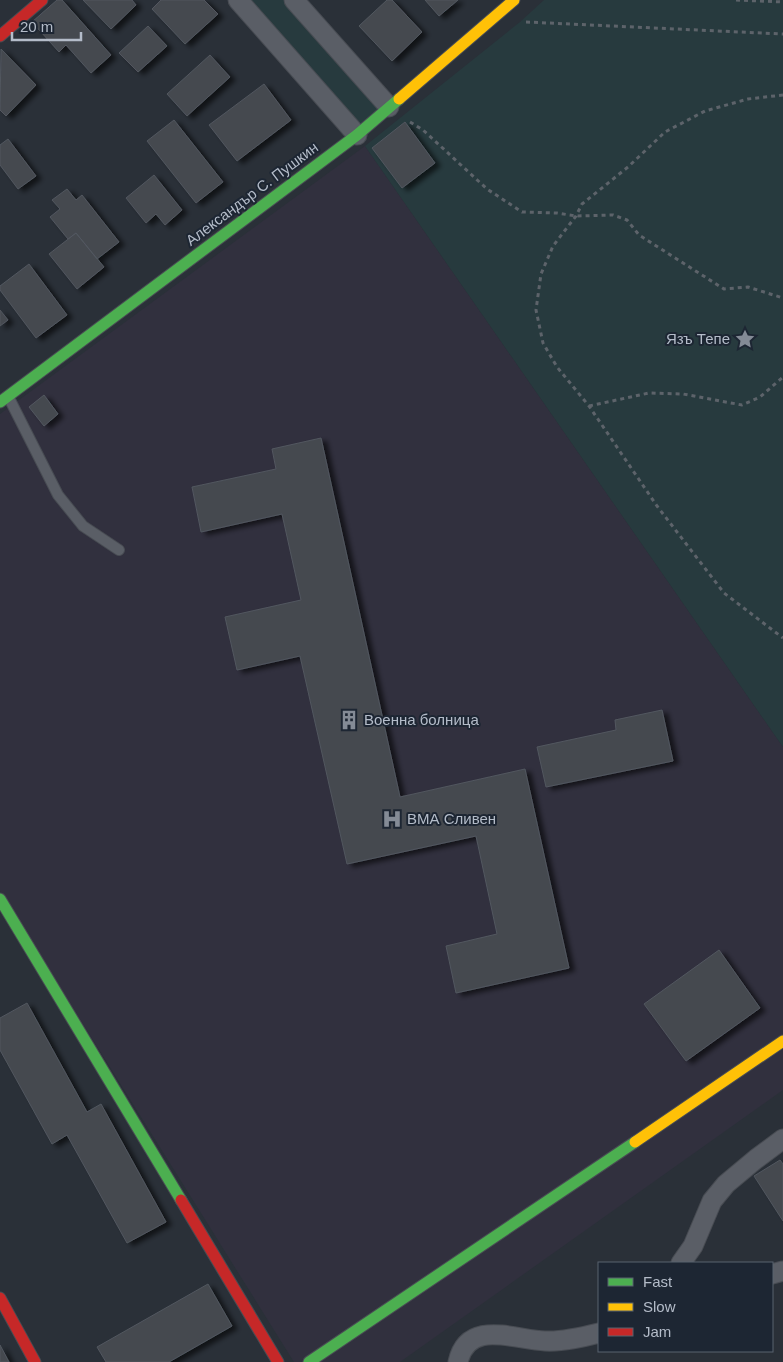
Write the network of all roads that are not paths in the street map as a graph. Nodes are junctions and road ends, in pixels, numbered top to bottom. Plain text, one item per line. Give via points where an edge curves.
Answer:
1 (42, 0) edge
2 (238, 0) edge
3 (294, 0) edge
4 (508, 2) edge
5 (0, 36) edge
6 (389, 108) junction
7 (357, 135) junction
8 (3, 394) edge
9 (119, 550) dead end
10 (0, 899) edge
11 (783, 1041) edge
12 (783, 1139) edge
13 (682, 1262) edge
14 (0, 1298) edge
15 (598, 1333) edge
16 (35, 1362) edge
17 (278, 1362) edge
18 (309, 1362) edge
19 (458, 1362) edge

1 - 5 street
2 - 7 street
3 - 6 street
4 - 6 street, Александър С. Пушкин
6 - 7 street, Александър С. Пушкин
7 - 8 street, Александър С. Пушкин
8 - 9 lane via 58,495 83,526
10 - 17 street
11 - 18 street
12 - 13 street via 756,1158 712,1201 693,1246
14 - 16 street
15 - 19 street via 546,1341 495,1334 478,1337 464,1346

